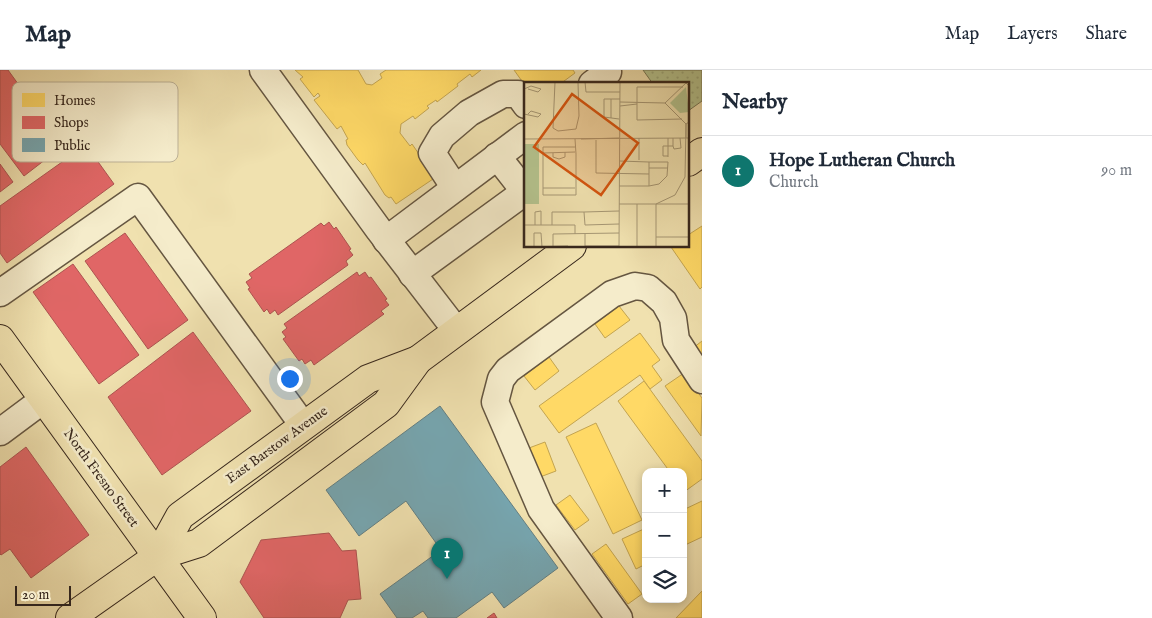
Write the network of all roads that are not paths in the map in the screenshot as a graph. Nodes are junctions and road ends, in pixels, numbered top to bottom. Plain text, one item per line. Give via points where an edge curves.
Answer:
1 (263, 70) edge
2 (524, 102) edge
3 (524, 136) edge
4 (702, 152) edge
5 (497, 156) junction
6 (690, 161) edge
7 (455, 188) junction
8 (524, 191) edge
9 (524, 193) edge
10 (386, 240) junction
11 (567, 248) edge
12 (412, 274) junction
13 (0, 293) edge
14 (456, 330) junction
15 (0, 339) edge
16 (418, 360) junction
17 (702, 380) edge
18 (43, 400) junction
19 (303, 425) junction
20 (0, 432) edge
21 (158, 556) junction
22 (70, 618) edge
23 (202, 618) edge
24 (619, 618) edge

1 - 10 lane
2 - 7 lane via 518,94 503,94 469,114 442,136 432,153
3 - 5 lane
4 - 6 main road
5 - 7 lane
5 - 8 lane
7 - 10 lane
9 - 12 lane
10 - 12 lane
11 - 14 main road, East Barstow Avenue
12 - 14 lane
13 - 19 lane via 138,197
14 - 16 main road, East Barstow Avenue
15 - 18 main road, North Fresno Street
16 - 19 main road, East Barstow Avenue via 368,379
16 - 21 main road, East Barstow Avenue via 386,404 199,543
17 - 24 lane via 676,340 673,318 664,302 648,288 634,286 612,294 508,370 496,391 498,410 541,509
18 - 20 lane
18 - 21 main road, North Fresno Street
19 - 21 main road, East Barstow Avenue via 180,516
21 - 22 main road, East Barstow Avenue
21 - 23 main road, North Fresno Street

